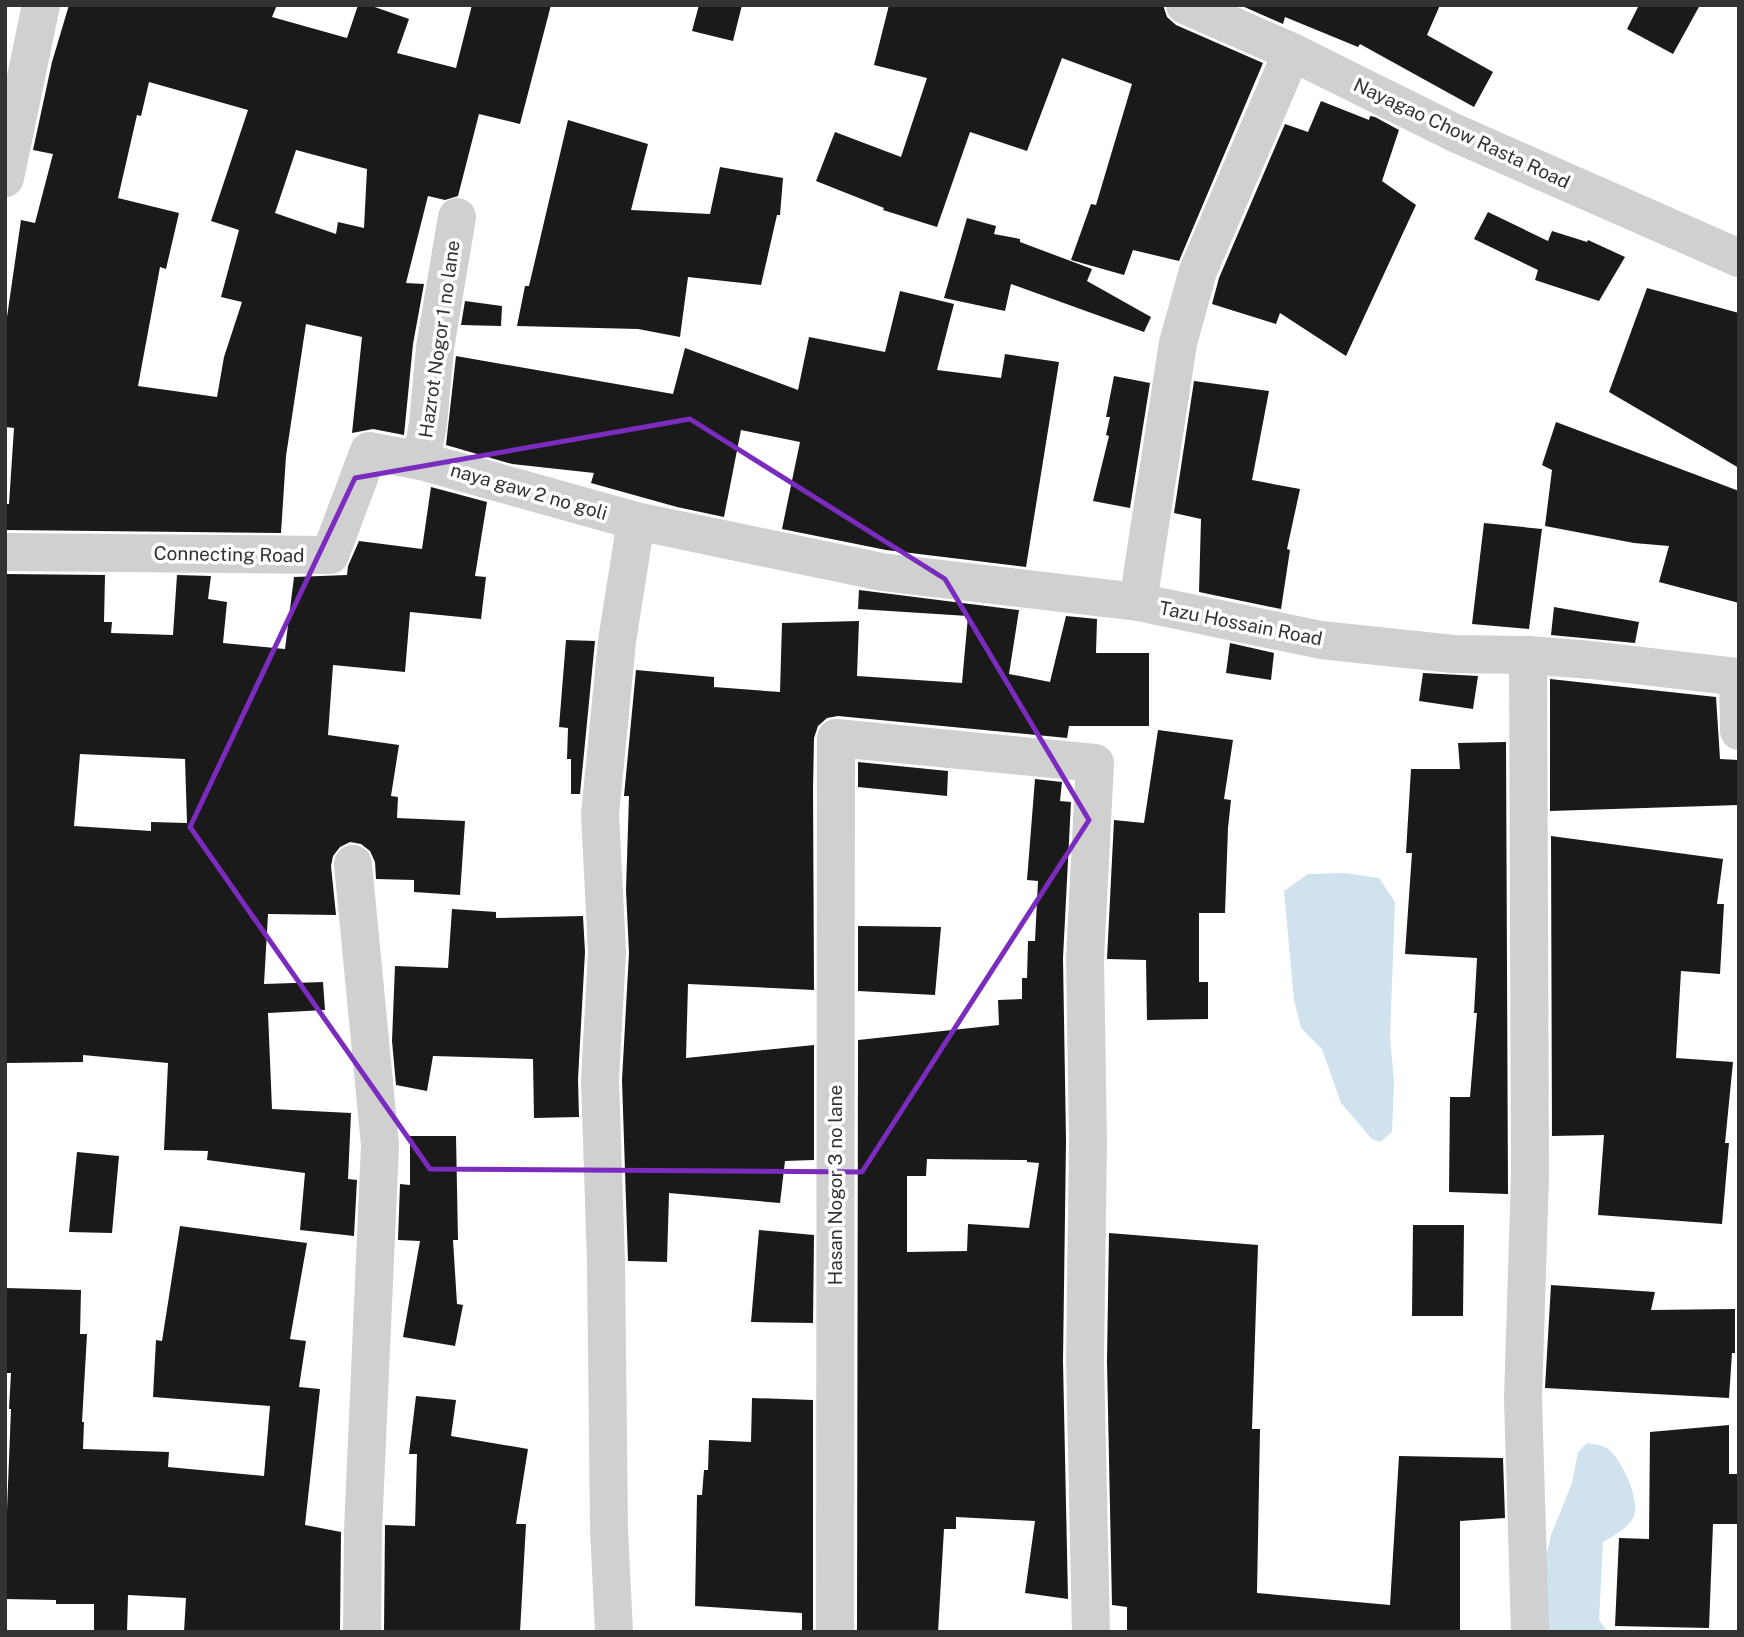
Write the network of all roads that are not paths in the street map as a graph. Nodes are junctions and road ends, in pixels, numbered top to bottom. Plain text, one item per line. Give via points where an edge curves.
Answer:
1 (41, 5) edge
2 (1185, 5) edge
3 (1292, 52) junction
4 (10, 140) edge
5 (5, 178) edge
6 (457, 217) dead end
7 (1739, 258) edge
8 (421, 461) junction
9 (636, 521) junction
10 (5, 552) edge
11 (1138, 602) junction
12 (1528, 655) junction
13 (1739, 731) edge
14 (354, 863) dead end
15 (362, 1632) edge
16 (614, 1632) edge
17 (835, 1632) edge
18 (1091, 1632) edge
19 (1530, 1632) edge

1 - 4 street
2 - 3 street, Nayagao Chow Rasta Road
3 - 7 street, Nayagao Chow Rasta Road via 1455,133
3 - 11 street, Tazu Hossain Road via 1198,271 1181,331
4 - 5 street
6 - 8 street, Hazrot Nogor 1 no lane
8 - 9 street, naya gaw 2 no goli
8 - 10 street, Connecting Road via 369,451 330,555
9 - 11 street, naya gaw 2 no goli via 881,572
9 - 16 street via 617,641 600,814 607,952 600,1080
11 - 12 street, Tazu Hossain Road via 1321,640 1453,654
12 - 13 street, Tazu Hossain Road via 1738,677
12 - 19 street via 1530,1176 1523,1399
14 - 15 street via 380,1145
17 - 18 street, Hasan Nogor 3 no lane via 836,738 1095,764 1085,958 1085,1361

